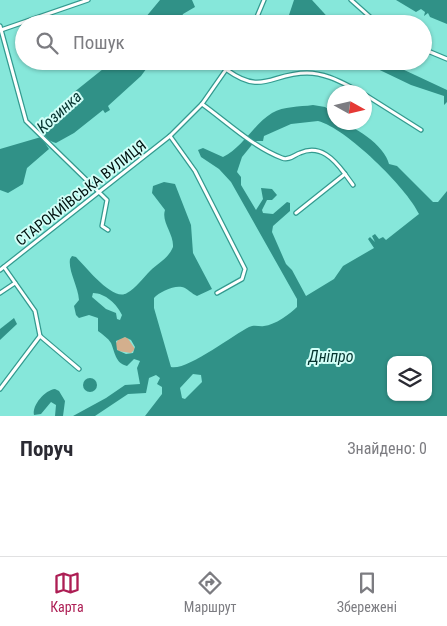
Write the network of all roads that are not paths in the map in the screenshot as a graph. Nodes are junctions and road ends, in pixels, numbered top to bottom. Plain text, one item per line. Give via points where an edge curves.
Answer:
1 (88, 0) edge
2 (264, 0) edge
3 (351, 0) edge
4 (41, 15) edge
5 (258, 15) edge
6 (368, 15) edge
7 (15, 23) edge
8 (1, 28) edge
9 (432, 53) edge
10 (447, 59) edge
11 (227, 70) joint
12 (346, 85) edge
13 (372, 99) edge
14 (202, 104) junction
15 (422, 130) dead end
16 (170, 136) junction
17 (345, 174) junction
18 (353, 185) dead end
19 (100, 193) junction
20 (296, 213) dead end
21 (108, 230) dead end
22 (4, 267) junction
23 (0, 270) edge
24 (15, 283) junction
25 (0, 293) edge
26 (217, 293) dead end
27 (40, 336) junction
28 (80, 369) dead end
29 (0, 389) edge

1 - 4 street
2 - 5 street
3 - 6 street
7 - 8 street
8 - 19 street via 26,122
9 - 10 street
11 - 12 street via 254,84 299,74 315,74
11 - 14 street, СТАРОКИЇВСЬКА ВУЛИЦЯ
13 - 15 street
14 - 16 street, СТАРОКИЇВСЬКА ВУЛИЦЯ
14 - 17 street via 258,146 286,159 304,152 321,152 334,160
16 - 19 street, СТАРОКИЇВСЬКА ВУЛИЦЯ
16 - 26 street via 195,171 246,269 242,279
17 - 18 street
17 - 20 street
19 - 21 street via 107,200 102,226
19 - 22 street, СТАРОКИЇВСЬКА ВУЛИЦЯ
22 - 23 street, СТАРОКИЇВСЬКА ВУЛИЦЯ
22 - 24 street
24 - 25 street
24 - 27 street via 35,311
27 - 28 street
27 - 29 street

